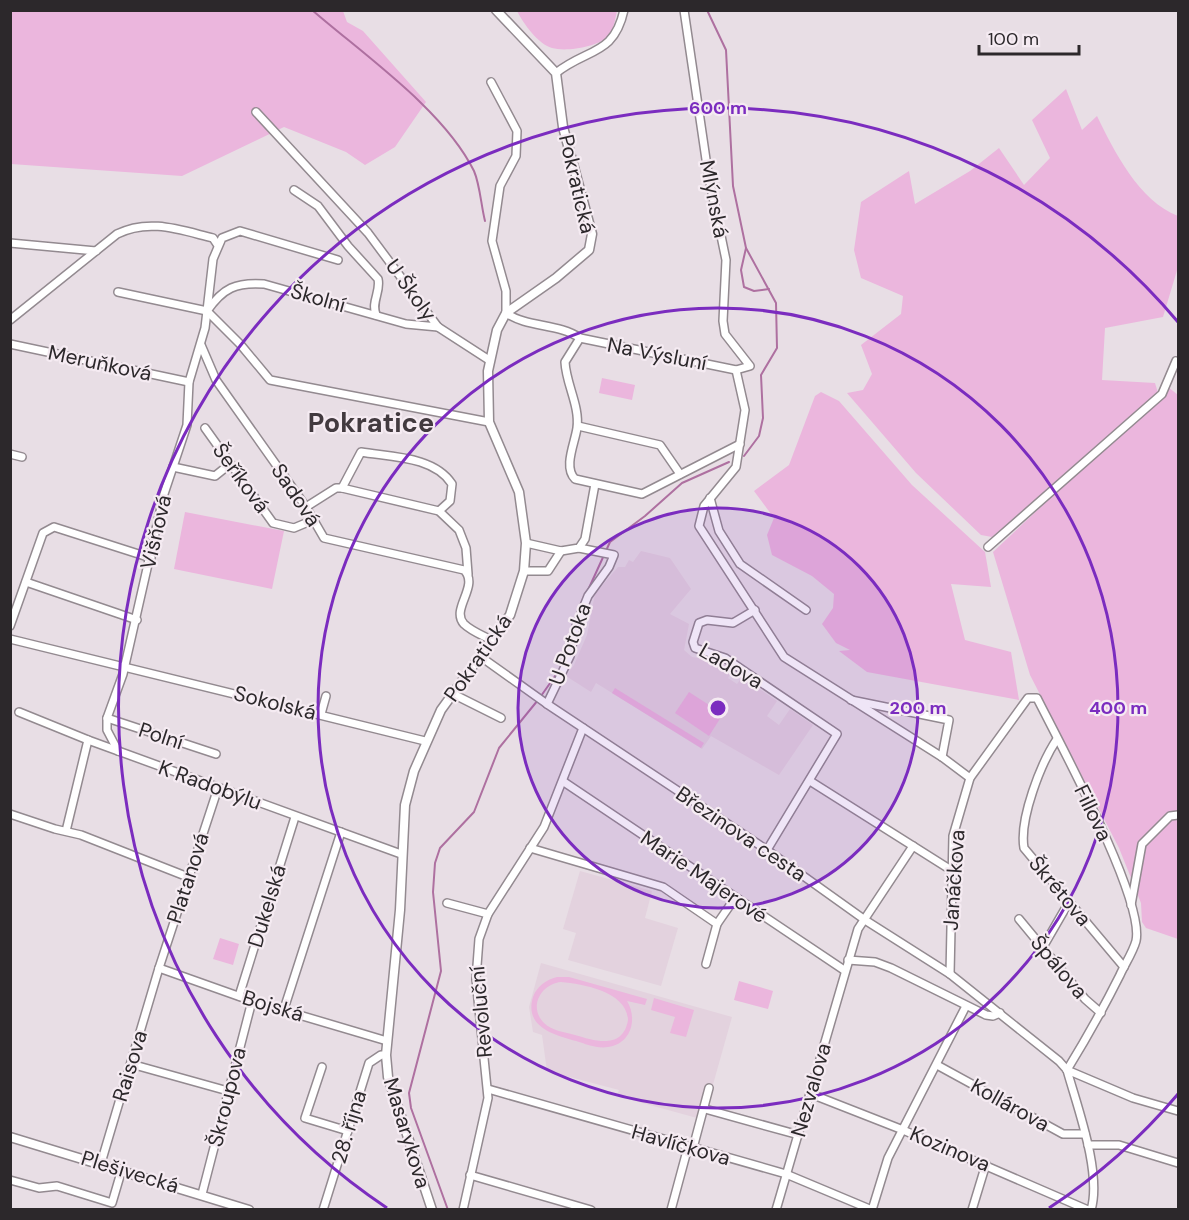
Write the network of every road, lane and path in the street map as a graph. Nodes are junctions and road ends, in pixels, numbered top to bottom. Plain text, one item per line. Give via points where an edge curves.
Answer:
1 (496, 10) edge
2 (624, 10) edge
3 (684, 10) edge
4 (556, 73) junction
5 (490, 82) dead end
6 (256, 112) dead end
7 (294, 190) dead end
8 (10, 243) edge
9 (217, 244) junction
10 (96, 251) junction
11 (338, 260) dead end
12 (118, 292) dead end
13 (207, 311) junction
14 (506, 313) junction
15 (376, 315) junction
16 (10, 320) edge
17 (438, 327) junction
18 (579, 338) junction
19 (10, 344) edge
20 (201, 345) junction
21 (489, 360) junction
22 (1176, 361) dead end
23 (736, 370) junction
24 (189, 382) junction
25 (489, 422) junction
26 (578, 426) junction
27 (205, 428) dead end
28 (740, 444) junction
29 (10, 454) edge
30 (22, 457) dead end
31 (230, 464) junction
32 (173, 467) junction
33 (680, 474) junction
34 (595, 484) junction
35 (342, 488) junction
36 (710, 498) junction
37 (306, 507) junction
38 (439, 511) junction
39 (313, 520) junction
40 (526, 543) junction
41 (579, 548) junction
42 (988, 548) dead end
43 (561, 551) junction
44 (151, 558) junction
45 (524, 571) junction
46 (468, 574) junction
47 (26, 582) junction
48 (755, 610) junction
49 (806, 610) dead end
50 (137, 620) junction
51 (10, 626) edge
52 (10, 639) edge
53 (493, 641) junction
54 (481, 657) junction
55 (125, 666) junction
56 (453, 694) junction
57 (326, 696) dead end
58 (1028, 698) joint
59 (849, 700) junction
60 (547, 704) junction
61 (19, 712) dead end
62 (321, 714) junction
63 (107, 718) junction
64 (501, 718) dead end
65 (583, 728) junction
66 (1057, 738) junction
67 (88, 740) junction
68 (425, 741) junction
69 (118, 751) junction
70 (216, 754) dead end
71 (942, 757) junction
72 (970, 778) junction
73 (564, 782) junction
74 (810, 782) junction
75 (218, 788) junction
76 (10, 814) edge
77 (1179, 815) edge
78 (295, 817) junction
79 (66, 831) junction
80 (341, 832) junction
81 (913, 846) junction
82 (530, 848) junction
83 (766, 850) junction
84 (401, 854) junction
85 (951, 870) junction
86 (188, 877) junction
87 (735, 898) junction
88 (1069, 902) junction
89 (447, 903) dead end
90 (1131, 907) junction
91 (488, 914) junction
92 (1019, 919) dead end
93 (865, 920) junction
94 (717, 924) junction
95 (1136, 941) joint
96 (1043, 947) junction
97 (848, 960) junction
98 (706, 964) dead end
99 (1124, 967) junction
100 (159, 969) junction
101 (844, 970) junction
102 (950, 974) junction
103 (239, 996) junction
104 (252, 1000) junction
105 (966, 1006) junction
106 (284, 1009) junction
107 (1000, 1013) junction
108 (1101, 1013) junction
109 (387, 1041) junction
110 (386, 1055) junction
111 (131, 1064) junction
112 (937, 1065) junction
113 (322, 1067) dead end
114 (1067, 1070) junction
115 (710, 1088) dead end
116 (488, 1089) junction
117 (228, 1091) junction
118 (811, 1094) junction
119 (705, 1109) junction
120 (1179, 1111) edge
121 (903, 1130) junction
122 (348, 1131) junction
123 (799, 1134) junction
124 (1086, 1134) junction
125 (10, 1137) edge
126 (1088, 1145) junction
127 (690, 1148) junction
128 (101, 1163) junction
129 (986, 1164) junction
130 (1179, 1164) edge
131 (122, 1169) junction
132 (786, 1174) junction
133 (470, 1175) junction
134 (10, 1180) edge
135 (202, 1194) junction
136 (219, 1205) edge
137 (249, 1209) edge
138 (323, 1209) edge
139 (432, 1209) edge
140 (463, 1209) edge
141 (591, 1209) edge
142 (671, 1209) edge
143 (776, 1209) edge
144 (872, 1209) edge
145 (972, 1209) edge
146 (1089, 1209) edge

1 - 4 street
2 - 4 street via 614,39
3 - 23 street, Mlýnská via 708,173 726,260 725,333 750,366
4 - 14 street, Pokratická via 563,127 592,234 589,250
5 - 14 street via 518,139 516,156 500,186 493,232 492,249 506,291
6 - 17 street, U Školy via 368,233
7 - 15 street via 318,206 378,279 373,303
8 - 10 street
9 - 10 street via 213,238 146,225 128,228
9 - 11 street via 227,234 240,231
9 - 13 street, Višňová
10 - 16 street
12 - 13 street
13 - 15 street, Školní via 230,286 254,283
13 - 20 street, Višňová
13 - 25 street via 270,380
14 - 18 street, Na Výsluní via 516,320 567,331
14 - 21 street, Pokratická
15 - 17 street, Školní via 406,324
17 - 21 street, U Školy
18 - 23 street, Na Výsluní
18 - 26 street via 566,358 565,368
19 - 24 street, Meruňková
20 - 24 street, Višňová
20 - 37 street, Sadová via 216,380
21 - 25 street, Pokratická
22 - 42 street via 1162,394
23 - 28 street, Na Výsluní via 745,404
24 - 32 street, Višňová via 187,425
25 - 40 street, Pokratická via 519,492
26 - 33 street via 660,445
26 - 34 street via 570,472 575,478
27 - 31 street, Šeříková
28 - 33 street
28 - 36 street, Na Výsluní via 736,466
29 - 30 street
31 - 32 street via 215,476
31 - 39 street, Šeříková via 273,523 294,528
32 - 44 street, Višňová
33 - 34 street via 642,494
34 - 41 street via 585,539
35 - 37 street
35 - 38 street
35 - 38 street via 361,452 424,463 439,470 453,489 450,501
36 - 48 street, Na Výsluní via 700,515 699,526
36 - 49 street via 719,531 740,564
37 - 39 street, Sadová
38 - 46 street via 459,530 466,548
39 - 46 street, Sadová via 324,538 459,568
40 - 43 street
40 - 45 street, Pokratická
41 - 43 street
41 - 60 street, U Potoka via 609,553 609,567 588,596 570,656
43 - 45 street via 548,571
44 - 47 street via 54,527 43,533
44 - 50 street, Višňová
45 - 53 street, Pokratická via 510,615
46 - 53 street via 461,620
47 - 50 street
47 - 51 street
48 - 59 street via 784,657
48 - 74 street, Ladova via 733,623 699,622 693,642 695,648 725,658 837,734
50 - 55 street, Višňová
52 - 55 street, Sokolská
53 - 54 street, Pokratická
54 - 56 street, Pokratická
54 - 60 street, Březinova cesta
55 - 62 street, Sokolská
55 - 63 street, Višňová
56 - 64 street
56 - 68 street, Pokratická
57 - 62 street
58 - 66 street, Fillova via 1037,699
58 - 72 street, Janáčkova
59 - 71 street
59 - 71 street via 949,720
60 - 65 street, Březinova cesta
61 - 67 street, K Radobýlu
62 - 68 street, Sokolská
63 - 69 street via 106,730
63 - 70 street, Polní
65 - 73 street, Revoluční
65 - 83 street, Březinova cesta
66 - 88 street, Škrétova via 1022,835 1024,848
66 - 90 street, Fillova via 1120,869
67 - 69 street, K Radobýlu
67 - 79 street
68 - 84 street, Pokratická via 405,805
69 - 75 street, K Radobýlu
71 - 72 street
72 - 85 street, Janáčkova via 953,836
73 - 82 street, Revoluční
73 - 87 street, Marie Majerové
74 - 81 street
74 - 83 street
75 - 78 street, K Radobýlu
75 - 86 street, Platanová
76 - 79 street
77 - 90 street via 1170,816 1142,844
78 - 80 street, K Radobýlu
78 - 103 street, Dukelská
79 - 86 street
80 - 84 street, K Radobýlu
80 - 106 street
81 - 85 street
81 - 93 street, Nezvalova
82 - 91 street, Revoluční
82 - 94 street via 663,886
83 - 93 street, Březinova cesta
84 - 109 street, Pokratická via 400,910
85 - 102 street, Janáčkova
86 - 100 street, Platanová
87 - 94 street
87 - 101 street, Marie Majerové
88 - 96 street
88 - 99 street, Škrétova
89 - 91 street
90 - 95 street, Fillova
91 - 116 street, Revoluční via 479,939 476,965
92 - 96 street, Špálova
93 - 97 street, Nezvalova via 858,928
93 - 102 street, Březinova cesta
94 - 98 street
95 - 99 street, Špálova
96 - 108 street, Špálova
97 - 101 street, Nezvalova
97 - 105 street via 883,964
99 - 108 street, Špálova
100 - 103 street, Bojská
100 - 111 street, Raisova
101 - 118 street, Nezvalova
102 - 107 street, Březinova cesta
103 - 104 street, Bojská
104 - 106 street, Bojská
104 - 117 street, Škroupova
105 - 107 street via 990,1016
105 - 112 street
106 - 109 street, Bojská
107 - 114 street, Březinova cesta
108 - 114 street, Špálova
109 - 110 street, Pokratická
110 - 122 street, 28. října via 369,1063
110 - 139 street, Masarykova via 388,1077
111 - 117 street
111 - 128 street, Raisova
112 - 121 street
112 - 124 street, Kollárova via 1063,1134
113 - 122 street via 305,1118
114 - 120 street, Březinova cesta via 1133,1098
114 - 124 street
115 - 119 street
116 - 127 street, Havlíčkova
116 - 133 street, Revoluční
117 - 135 street, Škroupova
118 - 121 street, Kozinova
118 - 123 street, Nezvalova
119 - 123 street
119 - 127 street
121 - 129 street, Kozinova
121 - 144 street via 888,1158
122 - 138 street, 28. října
123 - 132 street, Nezvalova
124 - 126 street
125 - 128 street, Plešivecká
126 - 130 street via 1119,1145
126 - 146 street via 1093,1200
127 - 132 street, Havlíčkova
127 - 142 street
128 - 131 street, Plešivecká
129 - 145 street
129 - 146 street, Kozinova
131 - 134 street via 112,1203 57,1186 39,1188
131 - 135 street, Plešivecká
132 - 143 street, Nezvalova
132 - 144 street, Havlíčkova
133 - 140 street, Revoluční
133 - 141 street
135 - 136 street, Plešivecká
136 - 137 street, Plešivecká

